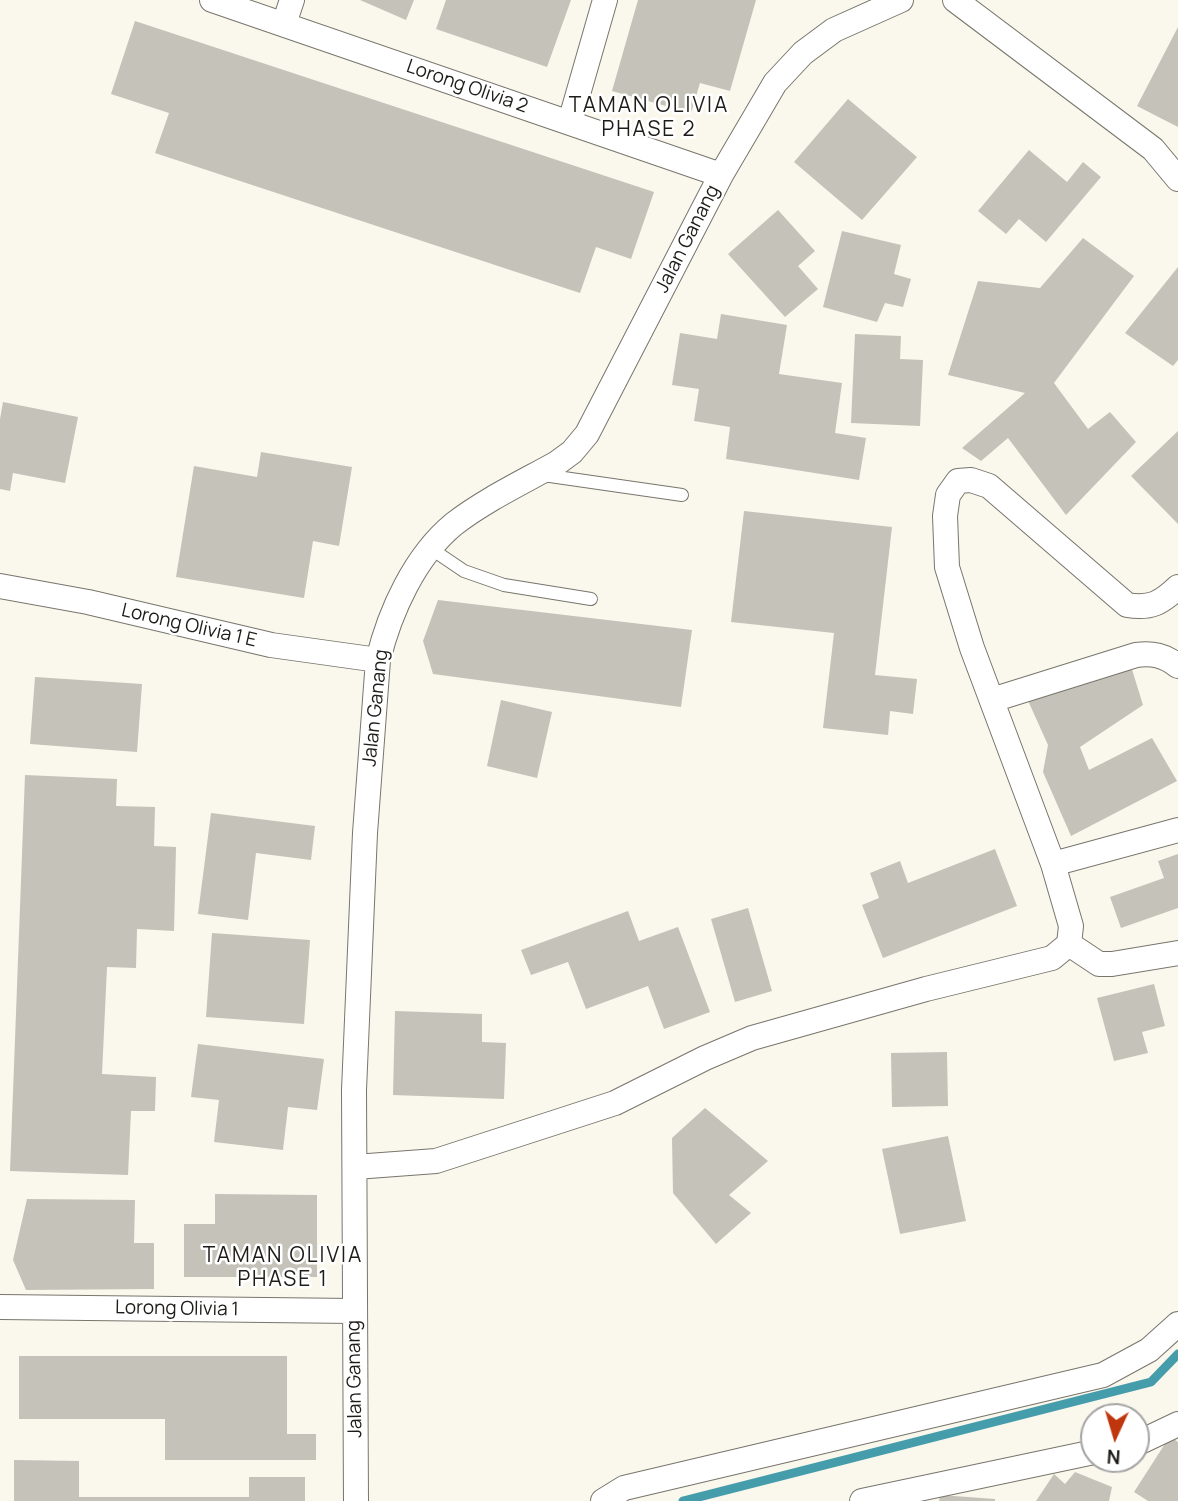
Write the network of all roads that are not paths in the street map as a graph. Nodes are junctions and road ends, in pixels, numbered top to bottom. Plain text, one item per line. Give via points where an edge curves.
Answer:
1 (212, 0) edge
2 (292, 0) edge
3 (605, 0) edge
4 (901, 0) edge
5 (954, 0) edge
6 (284, 24) junction
7 (570, 122) junction
8 (721, 175) junction
9 (1178, 179) edge
10 (537, 474) junction
11 (681, 495) dead end
12 (430, 548) junction
13 (0, 586) edge
14 (1178, 587) edge
15 (591, 599) dead end
16 (378, 660) junction
17 (1178, 666) edge
18 (992, 700) junction
19 (1178, 830) edge
20 (1053, 864) junction
21 (1069, 944) junction
22 (1178, 953) edge
23 (355, 1167) junction
24 (0, 1307) edge
25 (354, 1311) junction
26 (1178, 1324) edge
27 (1178, 1424) edge
28 (1150, 1439) edge
29 (1080, 1455) edge
30 (356, 1501) edge
31 (603, 1501) edge
32 (862, 1501) edge

1 - 6 street, Lorong Olivia 2
2 - 6 street
3 - 7 street
4 - 8 street, Jalan Ganang via 834,30 803,53 775,83
5 - 9 street via 1153,149
6 - 7 street, Lorong Olivia 2
7 - 8 street, Lorong Olivia 2
8 - 10 street, Jalan Ganang via 587,434 572,452
10 - 11 lane
10 - 12 street, Jalan Ganang via 454,524
12 - 15 lane via 464,571 504,585
12 - 16 street, Jalan Ganang via 399,601
13 - 16 street, Lorong Olivia 1 E via 271,645
14 - 18 street via 1151,607 1127,605 989,486 958,481 948,495 945,516 947,567
16 - 23 street, Jalan Ganang via 363,859
17 - 18 street via 1152,653 1136,655
18 - 20 street
19 - 20 street
20 - 21 street via 1071,926
21 - 22 street via 1099,964
21 - 23 street via 1052,958 752,1038 615,1103 517,1137 436,1161
23 - 25 street, Jalan Ganang
24 - 25 street, Lorong Olivia 1
25 - 30 street, Jalan Ganang
26 - 31 street via 1149,1350 1103,1375 635,1485
27 - 28 street
29 - 32 street

